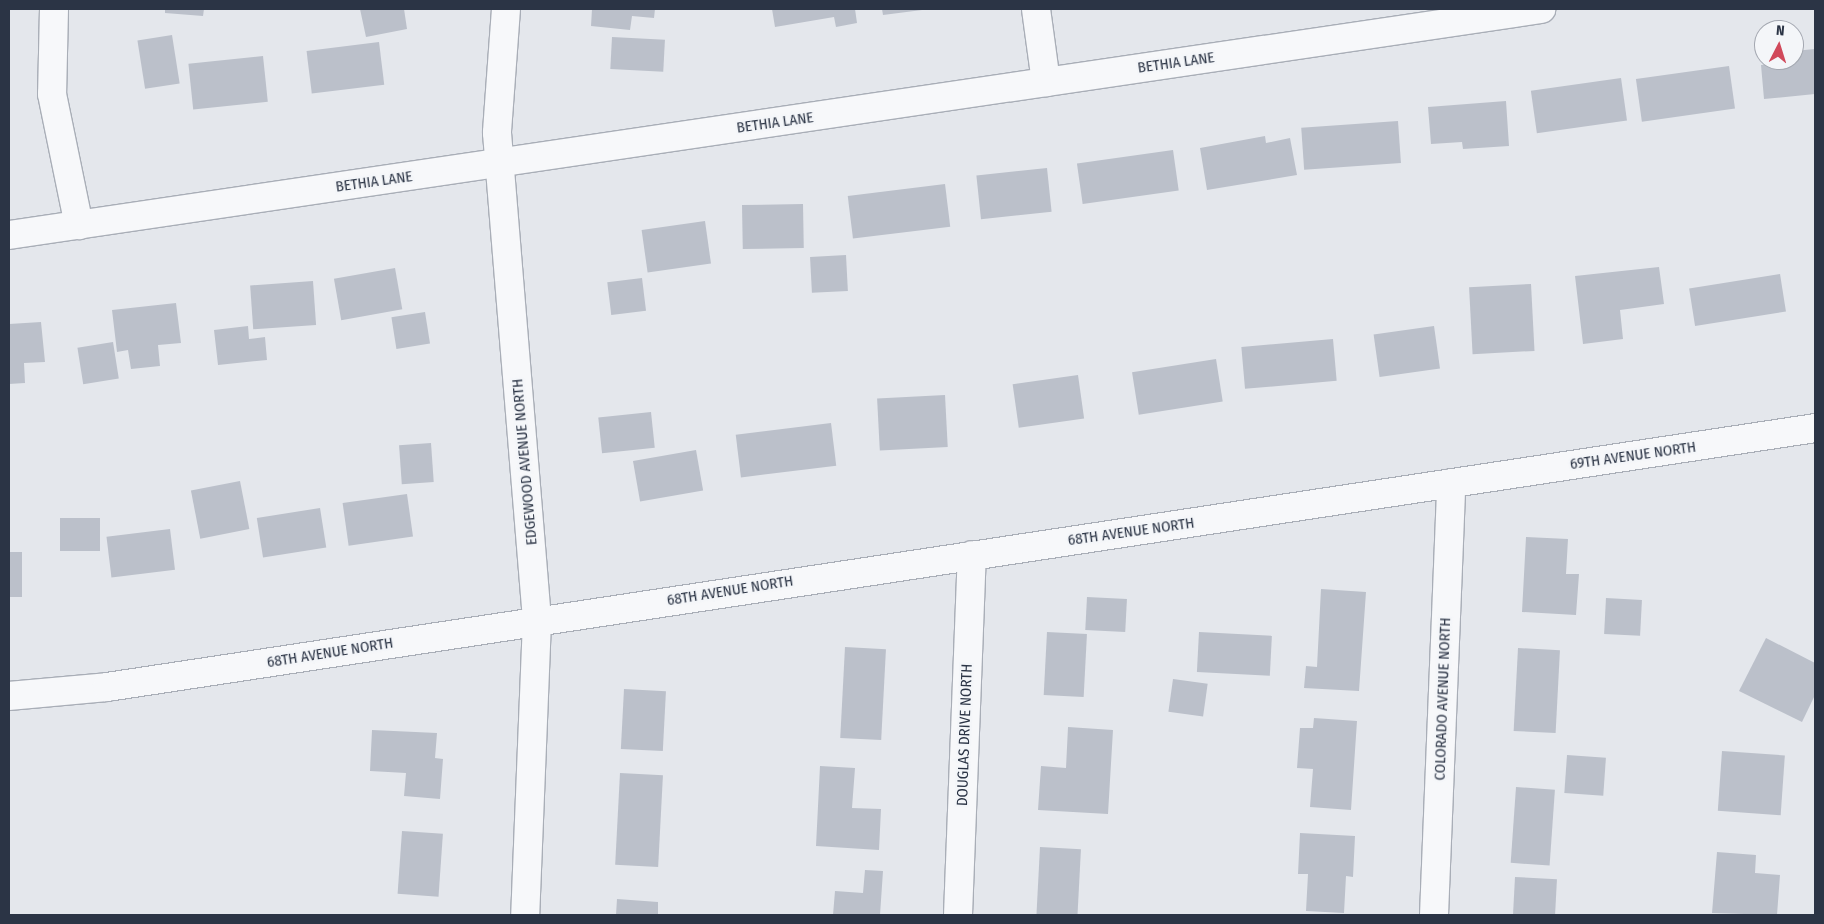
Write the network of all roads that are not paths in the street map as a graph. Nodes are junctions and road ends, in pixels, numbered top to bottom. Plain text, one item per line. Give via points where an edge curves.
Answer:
1 (54, 9) edge
2 (506, 9) edge
3 (1036, 9) edge
4 (1541, 9) edge
5 (1486, 13) edge
6 (1046, 82) junction
7 (499, 164) junction
8 (79, 226) junction
9 (9, 235) edge
10 (1815, 428) edge
11 (1452, 483) junction
12 (972, 555) junction
13 (537, 621) junction
14 (9, 696) edge
15 (526, 915) edge
16 (958, 915) edge
17 (1434, 915) edge

1 - 8 street via 52,94
2 - 7 street, EDGEWOOD AVENUE NORTH
3 - 6 street
4 - 5 street, BETHIA LANE
5 - 6 street, BETHIA LANE
6 - 7 street, BETHIA LANE
7 - 8 street, BETHIA LANE
7 - 13 street, EDGEWOOD AVENUE NORTH
8 - 9 street, BETHIA LANE
10 - 11 street, 69TH AVENUE NORTH
11 - 12 street, 68TH AVENUE NORTH
11 - 17 street, COLORADO AVENUE NORTH
12 - 13 street, 68TH AVENUE NORTH
12 - 16 street, DOUGLAS DRIVE NORTH
13 - 14 street, 68TH AVENUE NORTH via 107,687
13 - 15 street, EDGEWOOD AVENUE NORTH

